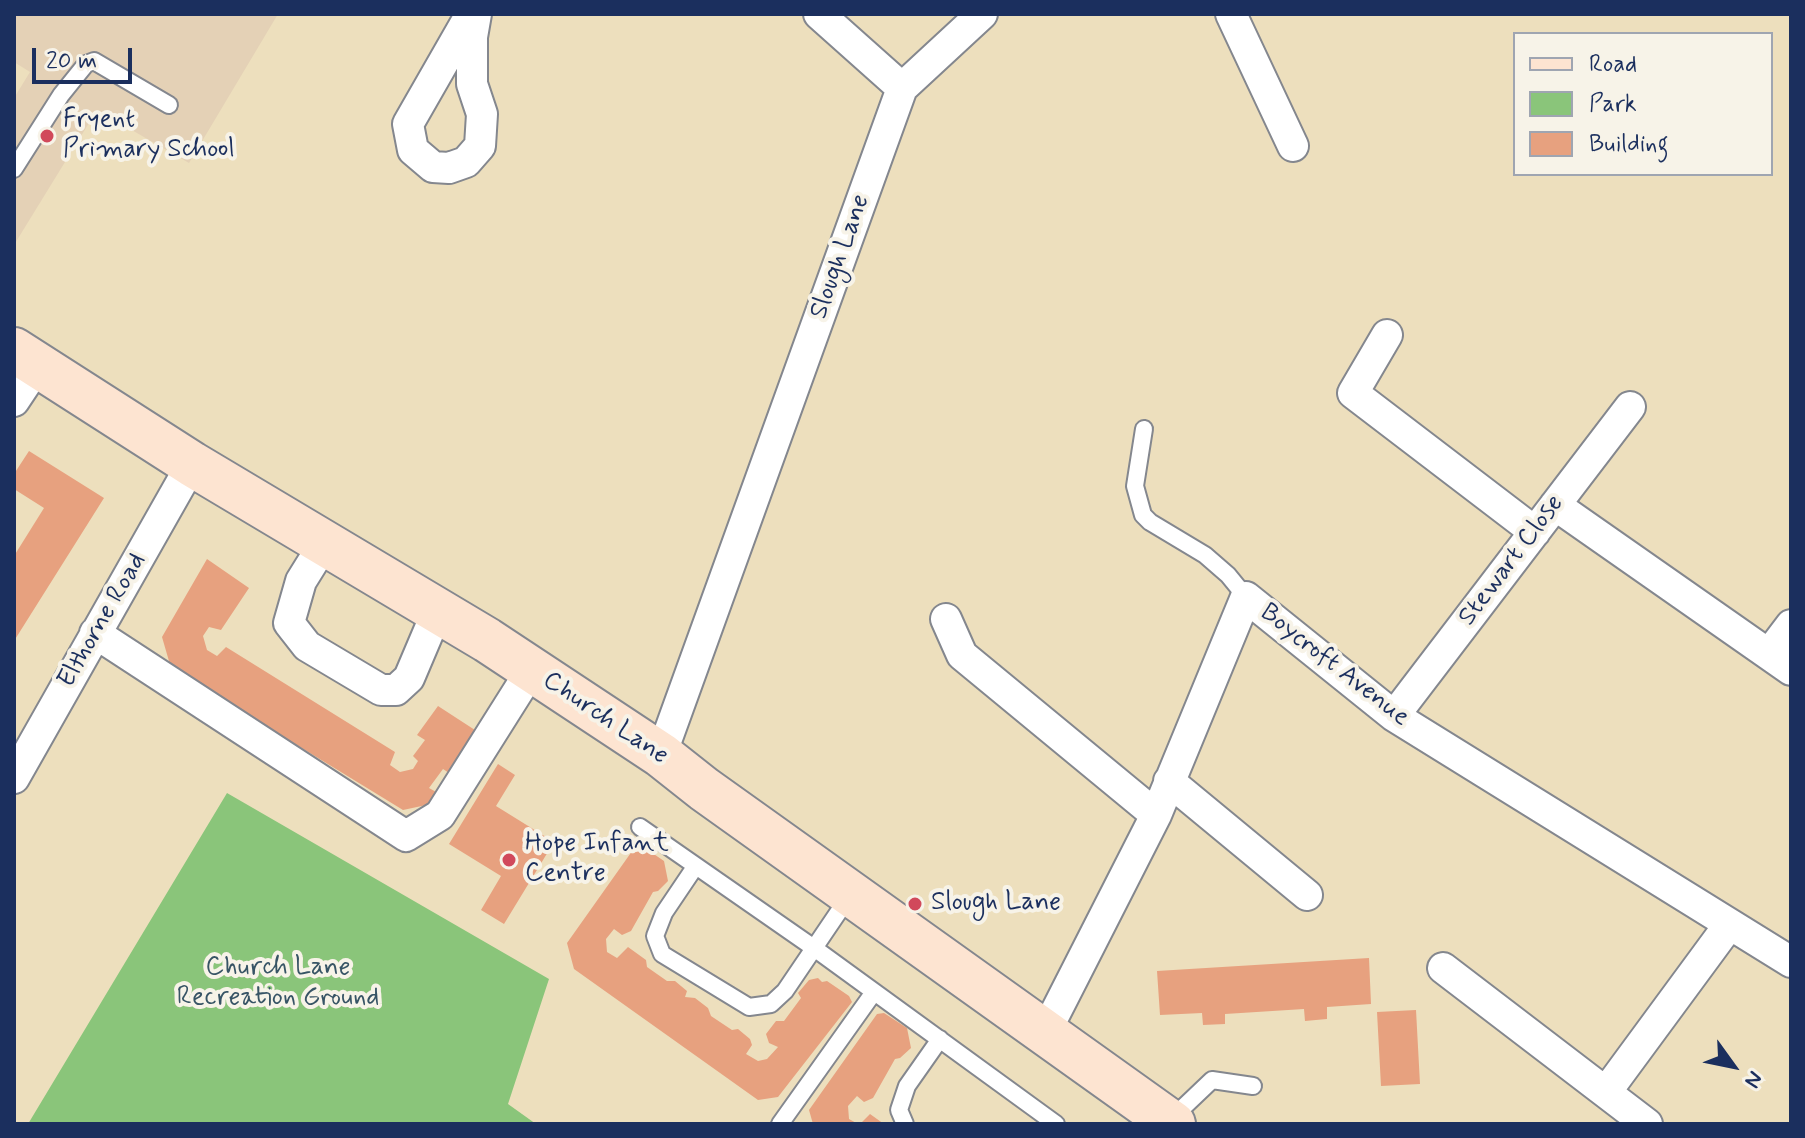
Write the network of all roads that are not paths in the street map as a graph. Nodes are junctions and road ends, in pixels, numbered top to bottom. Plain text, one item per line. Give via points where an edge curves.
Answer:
1 (819, 14) edge
2 (982, 14) edge
3 (1231, 14) edge
4 (902, 88) junction
5 (169, 105) dead end
6 (1293, 146) dead end
7 (14, 169) edge
8 (1387, 335) dead end
9 (26, 358) edge
10 (14, 401) edge
11 (1630, 407) dead end
12 (1144, 429) dead end
13 (192, 464) junction
14 (1555, 505) junction
15 (1535, 532) junction
16 (324, 544) junction
17 (1246, 597) junction
18 (437, 612) junction
19 (946, 619) dead end
20 (1791, 625) edge
21 (95, 633) junction
22 (1780, 662) edge
23 (532, 669) junction
24 (1394, 716) junction
25 (661, 755) junction
26 (14, 778) edge
27 (1169, 781) junction
28 (1156, 815) junction
29 (640, 827) dead end
30 (695, 867) junction
31 (850, 894) junction
32 (1307, 895) dead end
33 (1729, 925) junction
34 (814, 948) junction
35 (1788, 955) edge
36 (1443, 968) dead end
37 (874, 992) junction
38 (1045, 1033) junction
39 (940, 1039) junction
40 (1253, 1086) dead end
41 (1606, 1092) junction
42 (1051, 1123) edge
43 (1171, 1123) edge
44 (780, 1124) edge
45 (905, 1124) edge
46 (1647, 1124) edge

1 - 4 street
2 - 4 street, Slough Lane
3 - 6 street
4 - 25 street, Slough Lane
5 - 7 lane via 94,61 86,64
8 - 15 street via 1353,393
9 - 10 street
9 - 13 main road, Church Lane
11 - 14 street, Stewart Close
12 - 17 lane via 1135,486 1143,515 1205,555
13 - 16 main road, Church Lane
13 - 21 street, Elthorne Road
14 - 15 street, Stewart Close
14 - 22 street
15 - 24 street, Stewart Close
16 - 18 main road, Church Lane
16 - 18 street via 301,581 289,623 307,646 381,690 396,690 409,678
17 - 24 street, Boycroft Avenue
17 - 27 street, Boycroft Avenue
18 - 23 main road, Church Lane
19 - 28 street via 962,655
20 - 22 street
21 - 23 street via 406,836 440,815
21 - 26 street, Elthorne Road
23 - 25 main road, Church Lane
24 - 33 street, Boycroft Avenue
25 - 31 main road, Church Lane
27 - 28 street, Boycroft Avenue
27 - 32 street
28 - 38 street, Boycroft Avenue
29 - 30 lane
30 - 34 lane
30 - 34 lane via 655,936 662,954 749,1007 771,1004
31 - 34 lane
31 - 38 main road, Church Lane
33 - 35 street, Boycroft Avenue
33 - 41 street
34 - 37 lane
36 - 41 street
37 - 39 lane
37 - 44 lane
38 - 43 main road, Church Lane
39 - 42 lane
39 - 45 lane via 907,1086 899,1110
40 - 43 lane via 1212,1080
41 - 46 street

